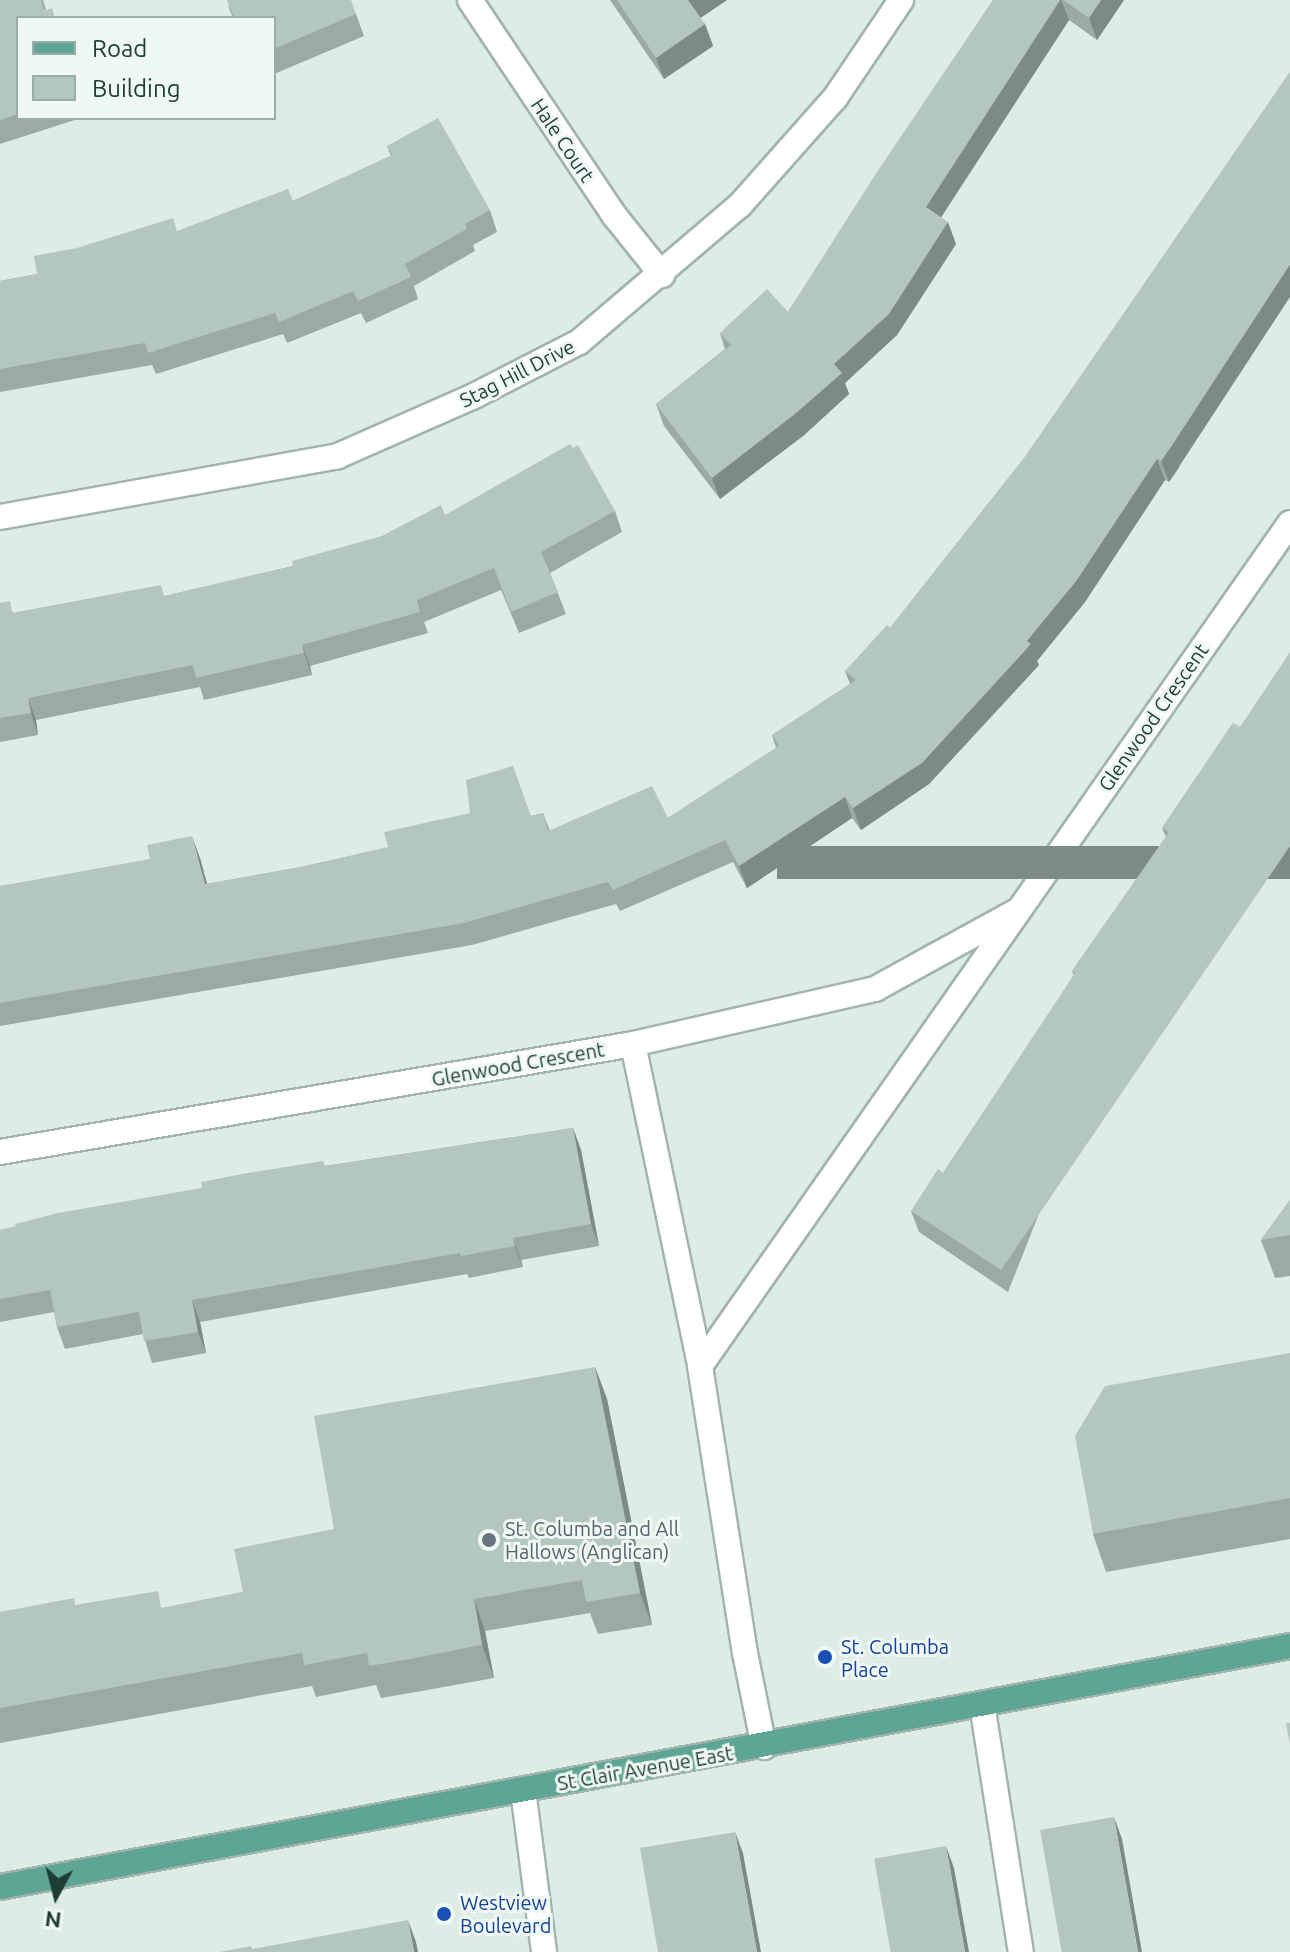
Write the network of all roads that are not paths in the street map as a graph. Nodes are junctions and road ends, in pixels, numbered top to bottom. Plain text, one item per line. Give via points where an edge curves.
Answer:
1 (470, 0) edge
2 (901, 0) edge
3 (662, 275) junction
4 (0, 517) edge
5 (1290, 523) edge
6 (1015, 912) junction
7 (633, 1044) junction
8 (0, 1152) edge
9 (700, 1366) junction
10 (1290, 1646) edge
11 (982, 1704) junction
12 (764, 1747) junction
13 (523, 1790) junction
14 (0, 1887) edge
15 (544, 1952) edge
16 (1021, 1952) edge

1 - 3 street, Hale Court via 614,215
2 - 3 street, Stag Hill Drive via 835,98 740,205
3 - 4 street, Stag Hill Drive via 579,342 338,456
5 - 6 street, Glenwood Crescent
6 - 7 street, Glenwood Crescent via 875,989
6 - 9 street, Glenwood Crescent
7 - 8 street, Glenwood Crescent
7 - 9 street
9 - 12 street
10 - 11 main road, St Clair Avenue East
11 - 12 main road, St Clair Avenue East
11 - 16 street
12 - 13 main road, St Clair Avenue East
13 - 14 main road, St Clair Avenue East
13 - 15 street

